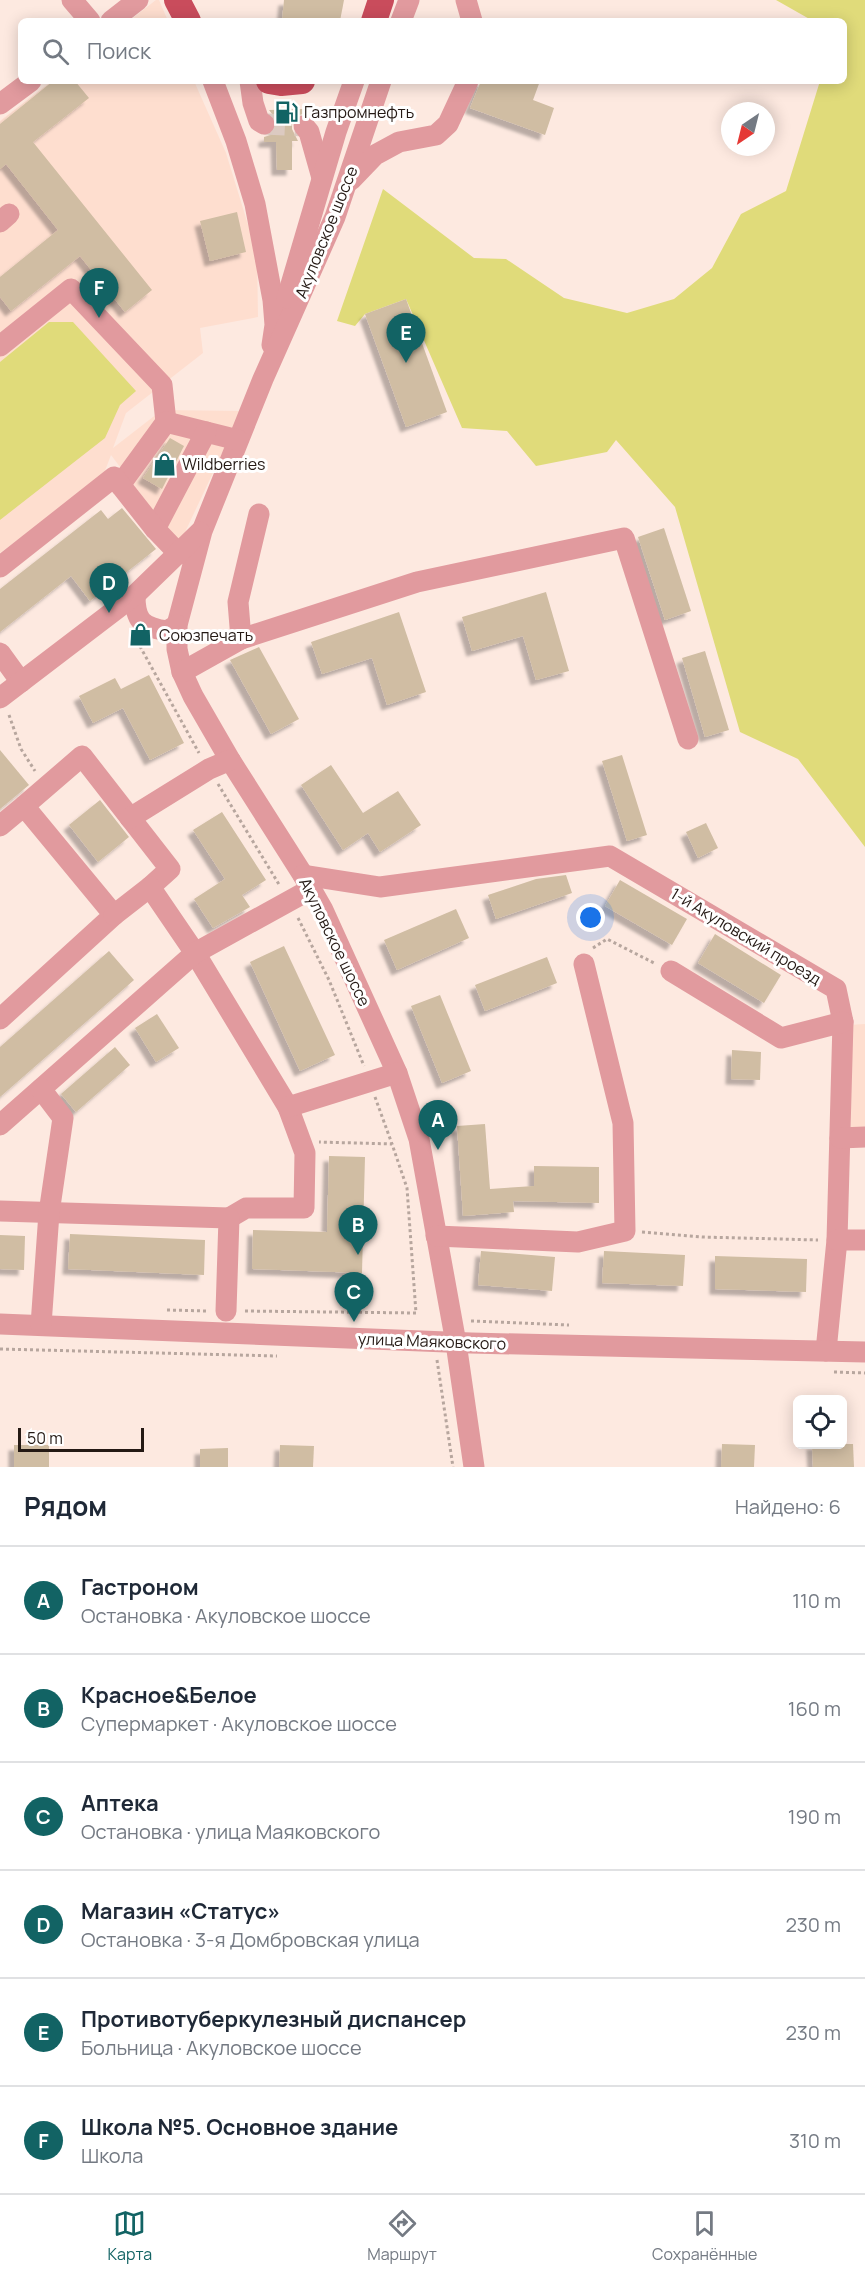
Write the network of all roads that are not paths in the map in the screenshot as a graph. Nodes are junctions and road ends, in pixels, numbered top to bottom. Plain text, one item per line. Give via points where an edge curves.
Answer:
1 (72, 0) edge
2 (138, 0) edge
3 (177, 0) edge
4 (381, 0) edge
5 (409, 0) edge
6 (466, 0) edge
7 (87, 18) edge
8 (115, 18) edge
9 (186, 18) edge
10 (375, 18) edge
11 (403, 18) edge
12 (471, 18) edge
13 (27, 84) edge
14 (214, 84) edge
15 (250, 84) edge
16 (353, 84) edge
17 (380, 84) edge
18 (467, 84) edge
19 (1, 102) edge
20 (264, 124) dead end
21 (304, 126) dead end
22 (322, 178) junction
23 (347, 185) junction
24 (1, 342) edge
25 (270, 353) junction
26 (263, 379) junction
27 (166, 423) junction
28 (206, 432) junction
29 (238, 440) junction
30 (120, 485) junction
31 (259, 514) dead end
32 (155, 529) junction
33 (202, 531) junction
34 (179, 554) junction
35 (0, 567) edge
36 (155, 578) junction
37 (135, 595) junction
38 (184, 603) junction
39 (177, 625) junction
40 (241, 639) junction
41 (0, 653) edge
42 (182, 672) junction
43 (21, 682) junction
44 (0, 698) edge
45 (688, 740) dead end
46 (230, 760) junction
47 (24, 806) junction
48 (130, 818) junction
49 (0, 826) edge
50 (307, 882) junction
51 (150, 887) junction
52 (114, 915) junction
53 (195, 953) junction
54 (584, 964) road end
55 (671, 971) road end
56 (0, 1019) edge
57 (843, 1022) junction
58 (397, 1073) junction
59 (42, 1089) junction
60 (288, 1107) junction
61 (0, 1125) edge
62 (865, 1137) edge
63 (840, 1138) junction
64 (0, 1211) edge
65 (49, 1213) junction
66 (229, 1218) junction
67 (436, 1236) junction
68 (837, 1240) junction
69 (865, 1240) edge
70 (225, 1311) road end
71 (0, 1324) edge
72 (40, 1324) junction
73 (456, 1343) junction
74 (826, 1351) junction
75 (865, 1352) edge
76 (474, 1467) edge

1 - 7 street
2 - 8 street
3 - 9 main road
4 - 10 main road
5 - 11 street
6 - 12 street
13 - 19 street
14 - 25 street via 255,204 273,300 275,325
15 - 20 street via 259,121
16 - 22 street, Акуловское шоссе
17 - 23 street, Акуловское шоссе
18 - 23 street via 448,124 436,135 399,142 375,155
21 - 22 street
22 - 25 street, Акуловское шоссе
23 - 26 street, Акуловское шоссе
24 - 27 street via 71,289 162,385
25 - 26 street, Акуловское шоссе
26 - 29 street, Акуловское шоссе
27 - 28 street
27 - 30 street
28 - 29 street
28 - 32 street
29 - 33 street, Акуловское шоссе
30 - 32 street
30 - 35 street via 114,477
31 - 40 street via 238,602
32 - 34 street
33 - 34 street
33 - 38 street, Акуловское шоссе
34 - 36 street
36 - 37 street
36 - 38 street via 173,584
37 - 39 street via 135,613 149,627 167,631
37 - 43 street
38 - 39 street, Акуловское шоссе
39 - 42 street, Акуловское шоссе
40 - 42 street
40 - 45 street via 417,582 624,538
41 - 43 street
42 - 46 street, Акуловское шоссе
43 - 44 street
46 - 48 street
46 - 50 street, Акуловское шоссе
47 - 48 street via 82,756
47 - 49 street
47 - 52 street
48 - 51 street via 170,869
50 - 53 street via 289,901
50 - 57 street, 1-й Акуловский проезд via 380,887 610,856 836,989
50 - 58 street, Акуловское шоссе
51 - 52 street
51 - 53 street
52 - 56 street
53 - 59 street
53 - 60 street
54 - 67 street via 623,1123 625,1231 578,1242
55 - 57 street via 782,1038
57 - 63 street, 1-й Акуловский проезд
58 - 60 street
58 - 67 street, Акуловское шоссе via 419,1139
59 - 61 street
59 - 65 street via 63,1118
60 - 66 street via 305,1153 304,1208 246,1208
62 - 63 street
63 - 68 street, 1-й Акуловский проезд
64 - 65 street
65 - 66 street
65 - 72 street
66 - 70 street
67 - 73 street, Акуловское шоссе
68 - 69 street
68 - 74 street, 1-й Акуловский проезд
71 - 72 street, улица Маяковского
72 - 73 street, улица Маяковского
73 - 74 street, улица Маяковского
73 - 76 street, Акуловское шоссе
74 - 75 street, улица Маяковского

